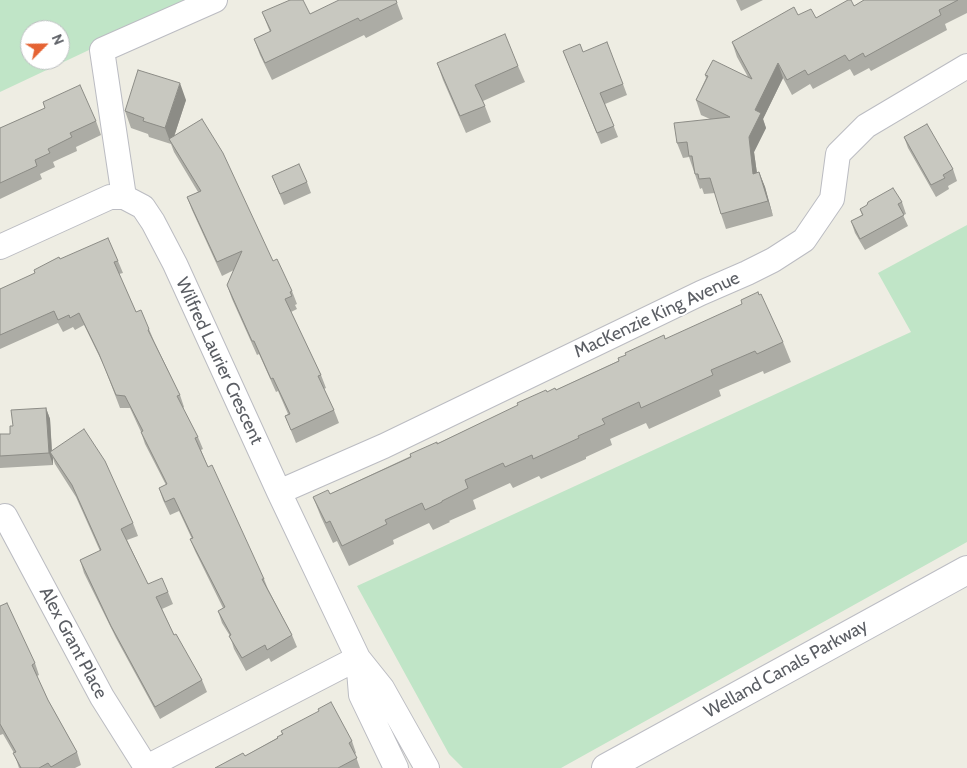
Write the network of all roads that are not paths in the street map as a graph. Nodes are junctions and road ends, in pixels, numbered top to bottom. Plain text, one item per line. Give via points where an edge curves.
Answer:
1 (215, 0) edge
2 (967, 66) edge
3 (124, 197) junction
4 (0, 247) edge
5 (279, 492) junction
6 (6, 516) dead end
7 (967, 570) edge
8 (358, 658) junction
9 (146, 768) edge
10 (396, 768) edge
11 (427, 768) edge
12 (606, 768) edge

1 - 3 street via 102,50
2 - 5 street, MacKenzie King Avenue via 866,126 838,154 832,199 804,240 773,260 384,446
3 - 4 street via 110,197
3 - 5 street, Wilfred Laurier Crescent via 143,207 153,222
5 - 8 street, Wilfred Laurier Crescent
6 - 9 street, Alex Grant Place via 102,698
7 - 12 main road, Welland Canals Parkway
8 - 9 street
8 - 10 street, Wilfred Laurier Crescent via 361,695
8 - 11 street, Wilfred Laurier Crescent via 382,688

